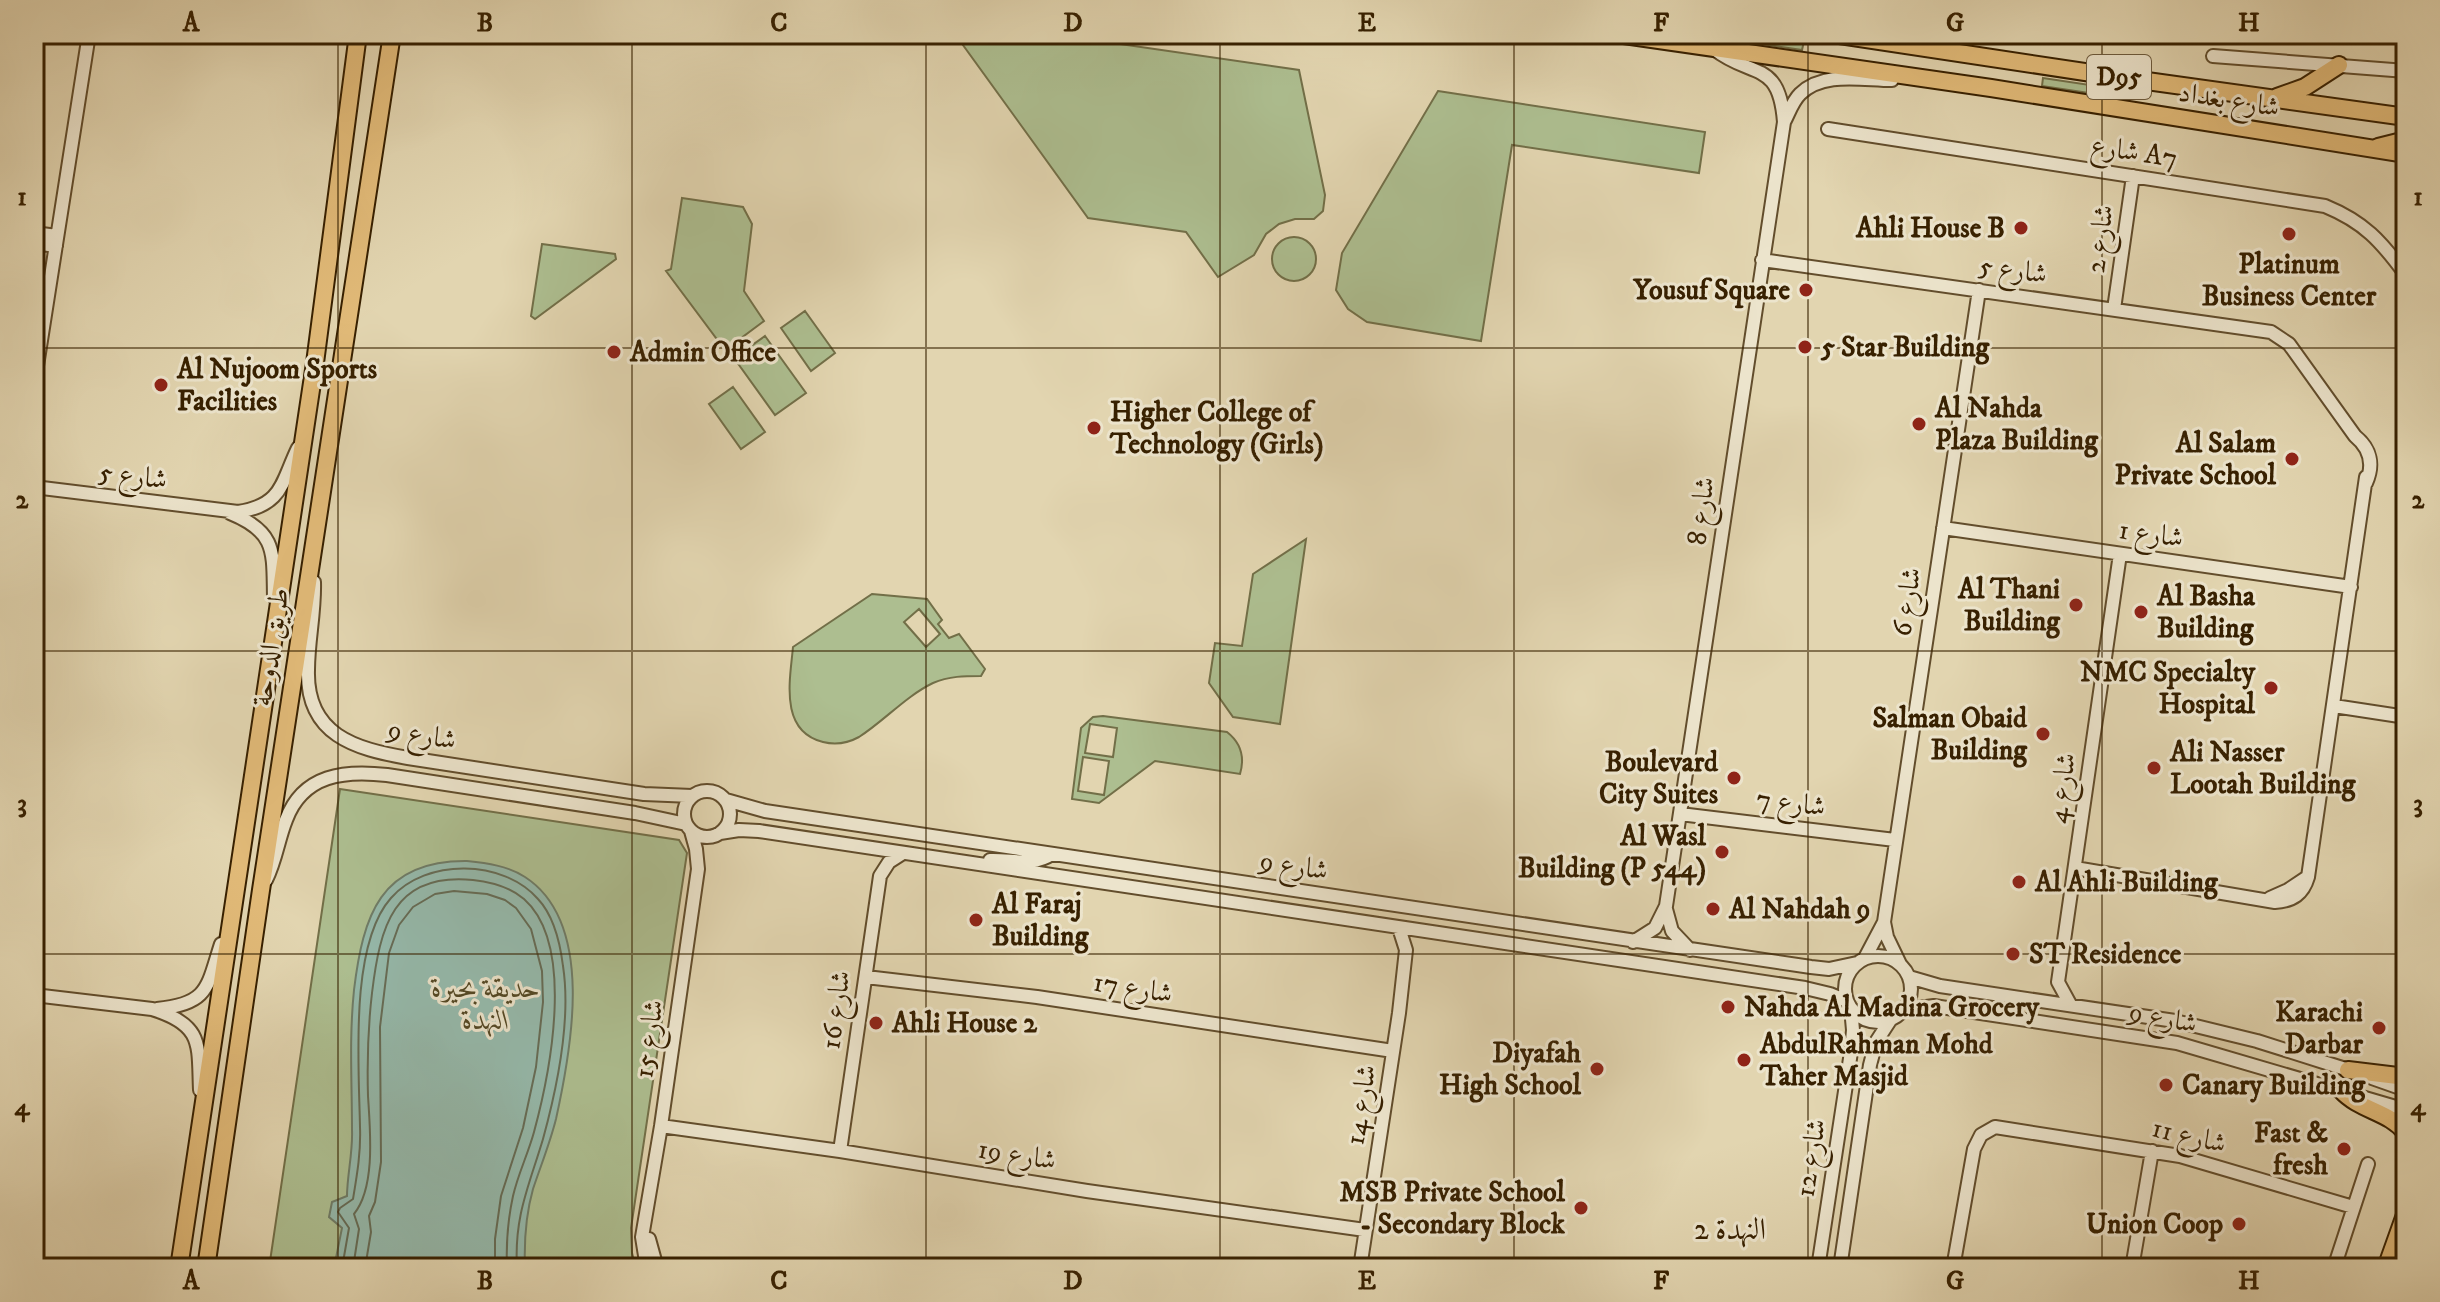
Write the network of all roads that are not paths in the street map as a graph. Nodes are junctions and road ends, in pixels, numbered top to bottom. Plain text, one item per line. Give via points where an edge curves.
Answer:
1 (89, 34) edge
2 (358, 34) edge
3 (384, 34) edge
4 (392, 34) edge
5 (1617, 34) edge
6 (1833, 34) edge
7 (1861, 36) edge
8 (1714, 49) junction
9 (389, 53) junction
10 (2213, 56) dead end
11 (2339, 65) junction
12 (2406, 71) edge
13 (1937, 81) junction
14 (2270, 98) junction
15 (2406, 117) edge
16 (1784, 122) junction
17 (1828, 129) dead end
18 (2406, 140) edge
19 (2372, 149) junction
20 (2406, 154) edge
21 (2133, 176) junction
22 (34, 233) edge
23 (56, 241) junction
24 (34, 243) edge
25 (1762, 260) junction
26 (2406, 275) edge
27 (1979, 290) junction
28 (2114, 309) junction
29 (34, 385) edge
30 (303, 439) junction
31 (34, 487) edge
32 (227, 512) junction
33 (1943, 528) junction
34 (2120, 554) junction
35 (312, 555) junction
36 (2351, 587) junction
37 (277, 619) junction
38 (2334, 706) junction
39 (2406, 717) edge
40 (692, 796) junction
41 (726, 800) junction
42 (1680, 814) junction
43 (688, 828) junction
44 (716, 834) junction
45 (1895, 840) junction
46 (868, 848) junction
47 (903, 853) junction
48 (1052, 854) junction
49 (971, 863) junction
50 (2075, 868) junction
51 (698, 869) junction
52 (880, 876) junction
53 (261, 890) junction
54 (1666, 906) junction
55 (1884, 922) junction
56 (230, 927) junction
57 (1399, 928) junction
58 (1420, 931) junction
59 (1633, 942) junction
60 (1406, 950) junction
61 (1690, 950) junction
62 (1861, 960) junction
63 (1901, 965) junction
64 (866, 977) junction
65 (1909, 977) junction
66 (2058, 982) junction
67 (34, 995) edge
68 (2037, 999) junction
69 (1849, 1004) junction
70 (2070, 1004) junction
71 (152, 1009) junction
72 (1903, 1010) junction
73 (1891, 1019) junction
74 (1393, 1051) junction
75 (2348, 1070) junction
76 (2406, 1077) edge
77 (2341, 1090) junction
78 (2406, 1090) edge
79 (203, 1106) junction
80 (2406, 1110) edge
81 (661, 1126) junction
82 (2406, 1133) edge
83 (840, 1151) junction
84 (2152, 1151) junction
85 (2368, 1164) dead end
86 (2353, 1207) junction
87 (2406, 1212) edge
88 (646, 1216) junction
89 (1365, 1230) junction
90 (182, 1248) junction
91 (172, 1268) edge
92 (179, 1268) edge
93 (206, 1268) edge
94 (647, 1268) edge
95 (657, 1268) edge
96 (1360, 1268) edge
97 (1818, 1268) edge
98 (1840, 1268) edge
99 (1953, 1268) edge
100 (2132, 1268) edge
101 (2334, 1268) edge
102 (2386, 1268) edge

1 - 23 street
2 - 30 main road, طريق الدوحة
3 - 9 main road
4 - 9 main road, طريق الدوحة
5 - 8 main road, شارع بغداد / D95
6 - 7 main road, شارع بغداد / D95
7 - 14 main road, شارع بغداد / D95
8 - 13 main road, شارع بغداد / D95
8 - 16 street, شارع 8 via 1768,76 1780,94
9 - 35 main road, طريق الدوحة
10 - 11 street
11 - 12 street
11 - 14 main road via 2305,87
13 - 16 street, شارع 8 via 1825,80 1800,94
13 - 19 main road, شارع بغداد / D95
14 - 15 main road, شارع بغداد / D95
16 - 25 street, شارع 8
17 - 21 street, شارع A7
18 - 19 main road
19 - 20 main road, شارع بغداد / D95
21 - 26 street, شارع A7 via 2325,206 2372,233
21 - 28 street, شارع 2
22 - 23 street
23 - 24 street
23 - 29 street
25 - 27 street, شارع 5
25 - 42 street, شارع 8
27 - 28 street, شارع 5
27 - 33 street, شارع 6
28 - 36 street, شارع 5 via 2284,338 2370,457
30 - 32 street, شارع 5 via 278,493 257,508
30 - 37 main road, طريق الدوحة
31 - 32 street, شارع 5
32 - 37 street, شارع 5 via 258,528 271,546
33 - 34 street, شارع 1
33 - 45 street, شارع 6
34 - 36 street, شارع 1
34 - 50 street, شارع 4
35 - 40 street, شارع 9 via 308,681 316,711 336,735 408,758 644,794
35 - 53 main road, طريق الدوحة
36 - 38 street, شارع 5
37 - 56 main road, طريق الدوحة
38 - 39 street
38 - 50 street, شارع 5 via 2308,877 2293,898 2275,902
40 - 41 street via 706,790
40 - 43 street via 684,809
41 - 44 street via 729,821
41 - 48 street, شارع 9 via 765,811
42 - 45 street, شارع 7
42 - 54 street, شارع 8
43 - 44 street via 705,837
43 - 51 street, شارع 15
43 - 53 street, شارع 9 via 635,813 345,773 319,782 297,800
44 - 46 street, شارع 9 via 749,830
44 - 51 street, شارع 15
45 - 55 street, شارع 6
46 - 47 street, شارع 9
46 - 52 street
47 - 49 street, شارع 9
47 - 52 street
48 - 49 street via 1029,863
48 - 59 street, شارع 9
49 - 57 street, شارع 9
50 - 66 street, شارع 4
51 - 81 street, شارع 15
52 - 64 street, شارع 16
53 - 93 main road, طريق الدوحة
54 - 59 street, شارع 8 via 1655,928
54 - 61 street via 1672,931
55 - 62 street, شارع 6
55 - 63 street, شارع 6
56 - 71 street via 213,977 200,995 185,1004
56 - 79 main road, طريق الدوحة
57 - 58 street, شارع 9
57 - 60 street, شارع 14
58 - 60 street, شارع 14
58 - 69 street, شارع 9 via 1805,988
59 - 61 street, شارع 9
60 - 74 street, شارع 14
61 - 62 street, شارع 9 via 1820,969
62 - 63 street via 1878,955
62 - 69 street via 1847,976
63 - 65 street
64 - 74 street, شارع 17
64 - 83 street, شارع 16
65 - 68 street, شارع 9
65 - 72 street via 1909,1000
66 - 68 street
66 - 70 street
67 - 71 street
68 - 70 street, شارع 9
69 - 73 street via 1874,1021
69 - 97 street, شارع 12 via 1853,1041
70 - 75 street, شارع 9 via 2217,1031
71 - 79 street via 179,1021 197,1043
72 - 73 street
72 - 77 street, شارع 9 via 1934,1006 2154,1038
73 - 98 street, شارع 12 via 1872,1053
74 - 89 street, شارع 14
75 - 76 main road
75 - 78 street, شارع 9
77 - 80 street, شارع 9
77 - 82 main road
79 - 90 main road, طريق الدوحة
81 - 83 street, شارع 19
81 - 88 street, شارع 15
83 - 89 street, شارع 19
84 - 86 street, شارع 11
84 - 99 street, شارع 11 via 2003,1127 1987,1130 1976,1141
84 - 100 street
85 - 86 street
86 - 101 street
87 - 102 main road
88 - 94 street, شارع 15 via 642,1247
88 - 95 street, شارع 15
89 - 96 street, شارع 14
90 - 91 main road
90 - 92 main road, طريق الدوحة

